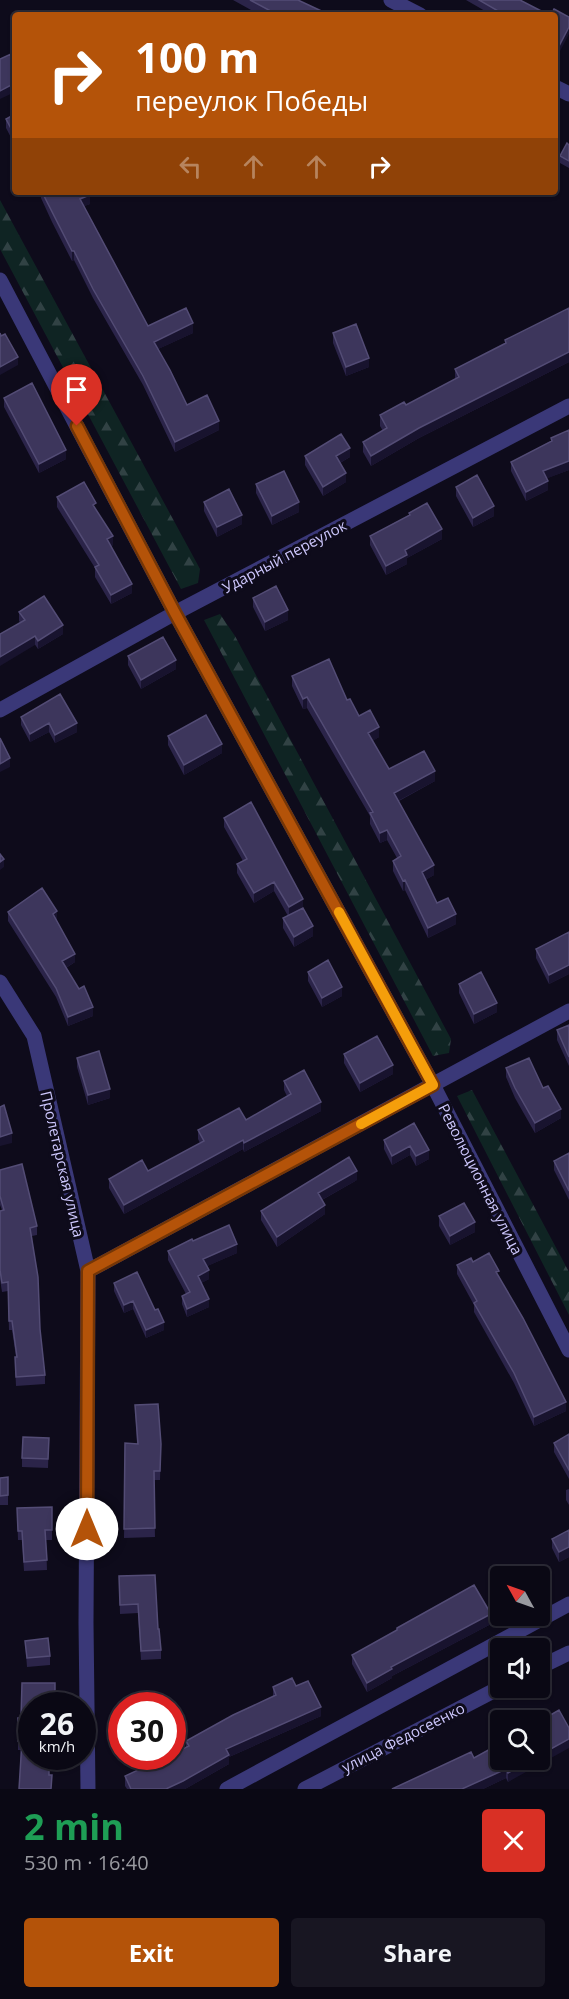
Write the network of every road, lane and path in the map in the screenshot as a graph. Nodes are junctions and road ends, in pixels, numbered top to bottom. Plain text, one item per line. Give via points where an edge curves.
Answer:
1 (392, 0) edge
2 (414, 12) edge
3 (0, 280) edge
4 (569, 406) edge
5 (175, 613) junction
6 (0, 710) edge
7 (0, 982) edge
8 (569, 1011) edge
9 (433, 1085) junction
10 (88, 1271) junction
11 (569, 1350) edge
12 (569, 1604) edge
13 (569, 1653) edge
14 (550, 1662) edge
15 (490, 1693) edge
16 (235, 1787) edge
17 (88, 1789) edge
18 (305, 1789) edge

1 - 2 street
3 - 5 street, Революционная улица
4 - 5 street, Ударный переулок
5 - 6 street, Ударный переулок
5 - 9 street, Революционная улица
7 - 10 street, Пролетарская улица via 33,1036
8 - 9 street
9 - 10 street
9 - 11 street, Революционная улица
10 - 17 street, Пролетарская улица
12 - 16 street
13 - 14 street
15 - 18 street, улица Федосеенко

